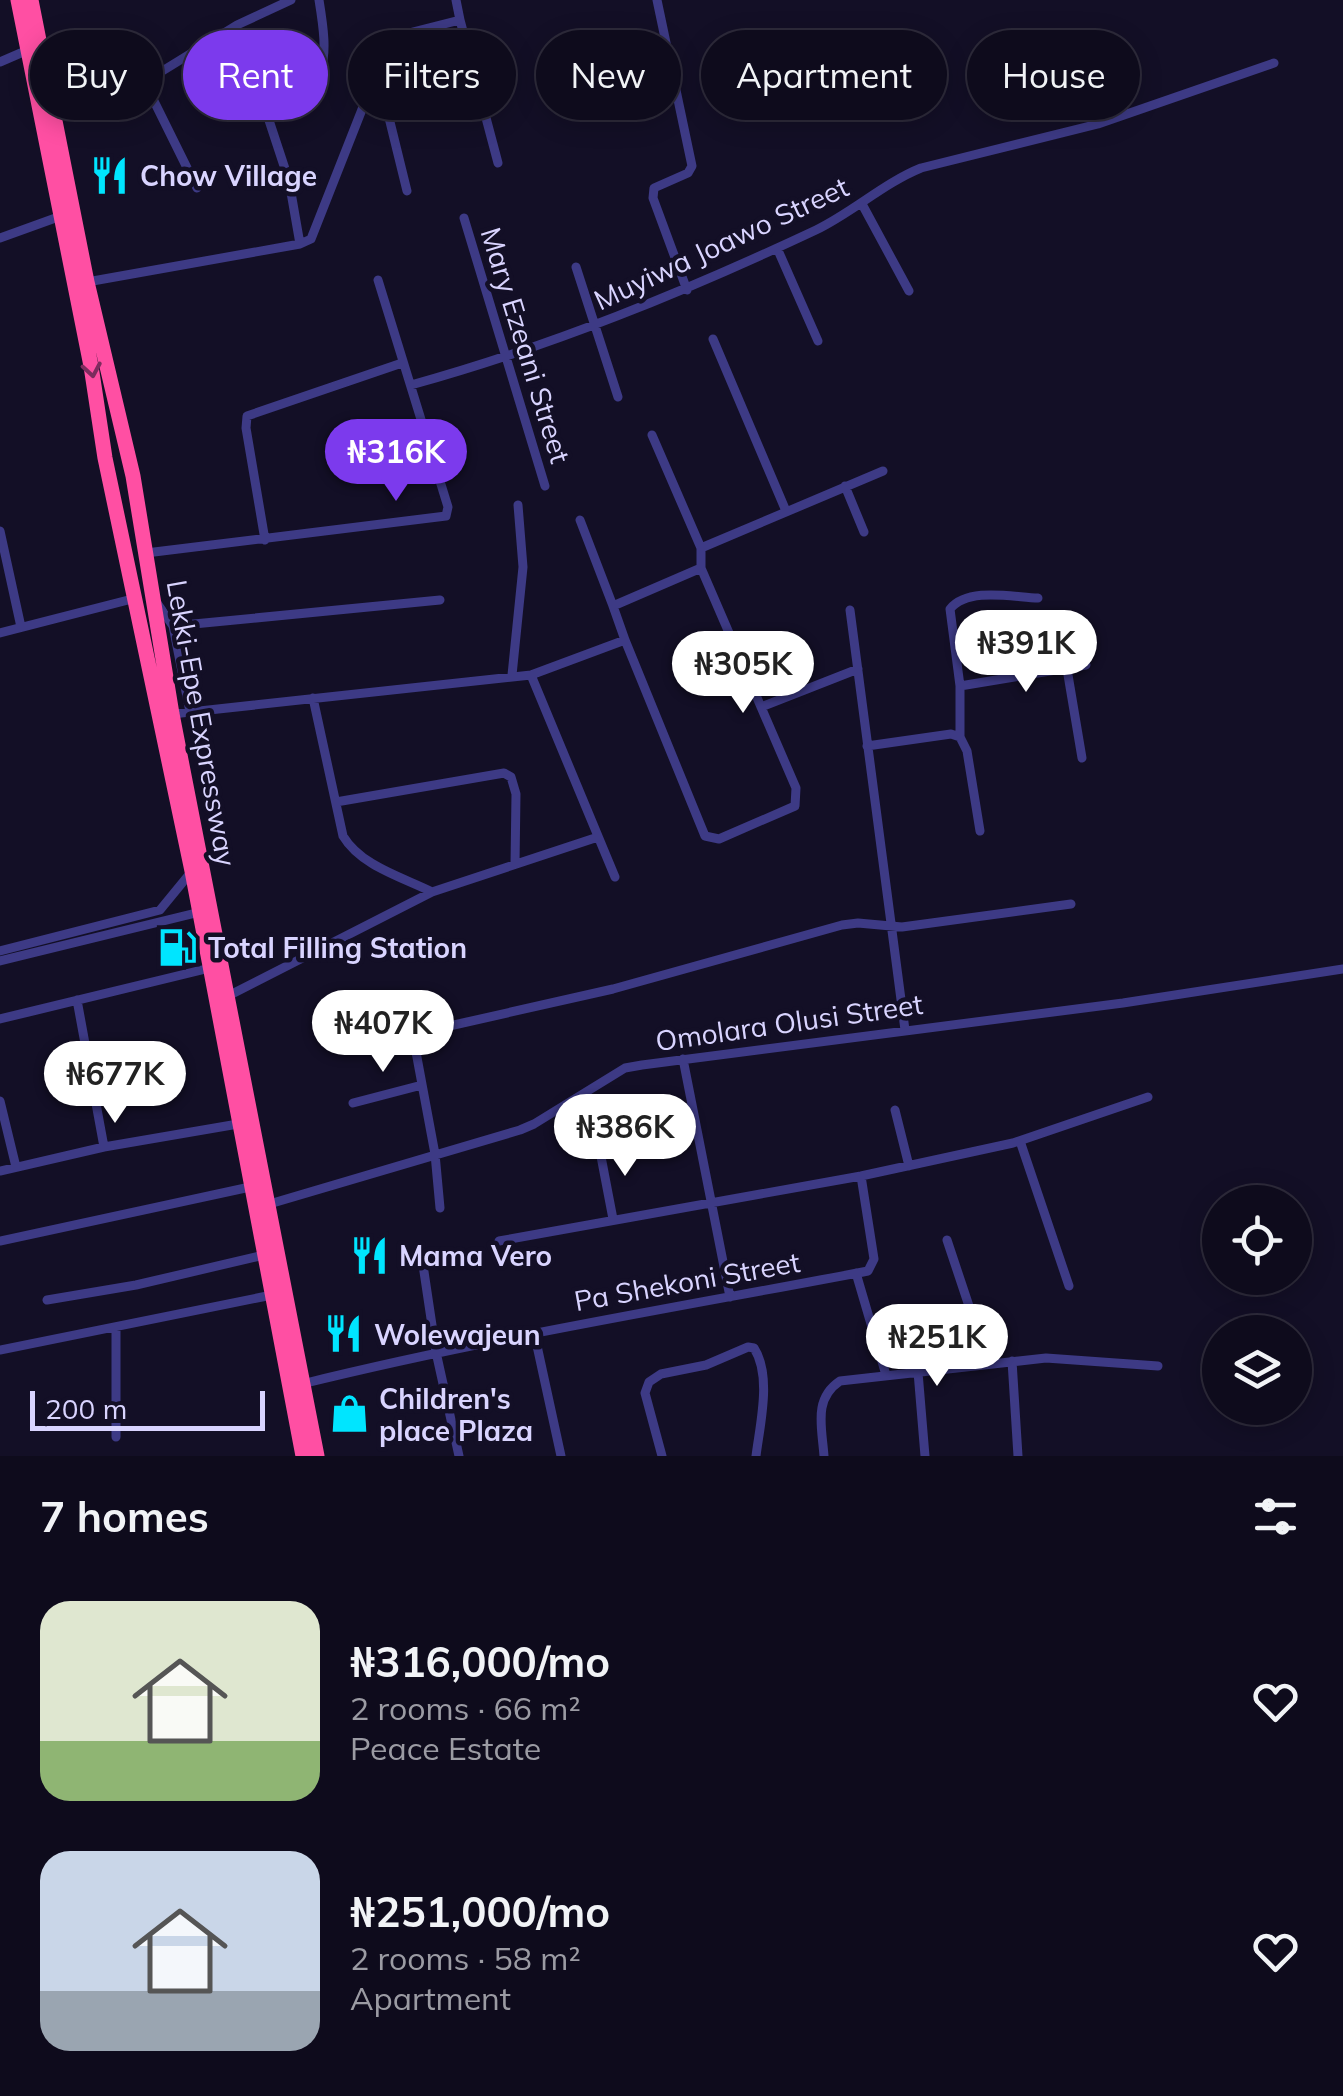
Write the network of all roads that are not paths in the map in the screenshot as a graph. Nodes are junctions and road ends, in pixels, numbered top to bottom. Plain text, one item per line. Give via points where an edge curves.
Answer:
1 (18, 0) edge
2 (31, 0) edge
3 (291, 0) edge
4 (319, 0) edge
5 (456, 0) edge
6 (657, 0) edge
7 (458, 21) junction
8 (232, 30) edge
9 (323, 30) edge
10 (421, 30) edge
11 (30, 49) joint
12 (183, 58) edge
13 (0, 62) edge
14 (1274, 63) dead end
15 (44, 120) edge
16 (269, 120) edge
17 (359, 120) edge
18 (390, 120) edge
19 (498, 163) dead end
20 (197, 188) dead end
21 (407, 191) dead end
22 (862, 204) junction
23 (62, 216) junction
24 (464, 218) dead end
25 (0, 238) edge
26 (300, 244) junction
27 (777, 248) junction
28 (576, 268) dead end
29 (378, 280) dead end
30 (86, 282) junction
31 (687, 290) junction
32 (908, 290) dead end
33 (594, 327) junction
34 (713, 339) dead end
35 (818, 341) dead end
36 (505, 359) junction
37 (402, 362) junction
38 (411, 385) junction
39 (618, 397) dead end
40 (652, 435) dead end
41 (105, 458) junction
42 (130, 462) junction
43 (883, 471) dead end
44 (108, 475) junction
45 (545, 486) dead end
46 (845, 486) junction
47 (518, 505) dead end
48 (786, 512) junction
49 (580, 520) dead end
50 (0, 532) edge
51 (864, 532) dead end
52 (264, 540) junction
53 (701, 548) junction
54 (146, 553) junction
55 (701, 568) junction
56 (144, 598) junction
57 (1038, 598) dead end
58 (440, 600) dead end
59 (612, 606) junction
60 (850, 610) dead end
61 (173, 626) junction
62 (22, 627) junction
63 (0, 633) edge
64 (624, 640) junction
65 (1086, 666) dead end
66 (858, 668) junction
67 (1067, 668) junction
68 (512, 676) junction
69 (530, 676) junction
70 (960, 686) junction
71 (313, 698) junction
72 (761, 707) junction
73 (190, 712) junction
74 (172, 714) junction
75 (960, 736) junction
76 (867, 746) junction
77 (1082, 758) dead end
78 (336, 802) junction
79 (980, 830) dead end
80 (598, 838) junction
81 (516, 864) junction
82 (192, 870) junction
83 (614, 877) dead end
84 (432, 892) junction
85 (1071, 904) dead end
86 (200, 912) junction
87 (890, 928) junction
88 (106, 929) junction
89 (0, 950) edge
90 (0, 961) edge
91 (210, 968) junction
92 (1343, 969) edge
93 (228, 996) junction
94 (78, 1000) junction
95 (0, 1019) edge
96 (905, 1030) junction
97 (684, 1059) junction
98 (422, 1085) junction
99 (1148, 1097) dead end
100 (0, 1101) edge
101 (353, 1103) dead end
102 (895, 1110) dead end
103 (238, 1124) junction
104 (1020, 1141) junction
105 (599, 1146) dead end
106 (104, 1147) junction
107 (435, 1154) junction
108 (908, 1166) junction
109 (16, 1167) junction
110 (0, 1171) edge
111 (861, 1176) junction
112 (250, 1187) junction
113 (711, 1200) junction
114 (266, 1205) junction
115 (440, 1208) dead end
116 (613, 1219) junction
117 (948, 1240) dead end
118 (0, 1241) edge
119 (499, 1241) dead end
120 (264, 1255) junction
121 (423, 1265) dead end
122 (856, 1273) junction
123 (1069, 1286) dead end
124 (272, 1294) junction
125 (730, 1297) junction
126 (47, 1300) dead end
127 (116, 1326) junction
128 (534, 1332) junction
129 (0, 1350) edge
130 (436, 1352) junction
131 (1012, 1361) junction
132 (988, 1363) junction
133 (1158, 1366) dead end
134 (918, 1372) junction
135 (886, 1375) junction
136 (302, 1384) junction
137 (116, 1437) dead end
138 (303, 1456) edge
139 (317, 1456) edge
140 (459, 1456) edge
141 (561, 1456) edge
142 (662, 1456) edge
143 (756, 1456) edge
144 (824, 1456) edge
145 (925, 1456) edge
146 (1018, 1456) edge

1 - 11 highway, Lekki-Epe Expressway
2 - 30 highway, Lekki-Epe Expressway
3 - 8 street
4 - 9 street
5 - 7 street
6 - 31 street via 692,166 654,188 653,198
7 - 10 street
7 - 19 street
11 - 13 street
12 - 20 street via 149,86
14 - 22 street, Muyiwa Joawo Street via 1098,124 921,168
15 - 23 highway, Lekki-Epe Expressway
16 - 26 street
17 - 26 street via 315,235
18 - 21 street
22 - 27 street, Muyiwa Joawo Street
22 - 32 street
23 - 25 street
23 -> 41 highway, Lekki-Epe Expressway
24 - 36 street, Mary Ezeani Street
26 - 30 street
27 - 31 street, Muyiwa Joawo Street
27 - 35 street
28 - 33 street
29 - 37 street
30 - 42 highway, Lekki-Epe Expressway
31 - 33 street, Muyiwa Joawo Street
33 - 36 street, Muyiwa Joawo Street
33 - 39 street
34 - 48 street
36 - 38 street, Muyiwa Joawo Street
36 - 45 street, Mary Ezeani Street
37 - 38 street
37 - 52 street via 247,416
38 - 52 street via 446,516
40 - 53 street
41 - 42 highway
41 - 44 highway, Lekki-Epe Expressway
42 - 44 highway
42 - 54 highway, Lekki-Epe Expressway
43 - 46 street
44 - 56 highway, Lekki-Epe Expressway
46 - 48 street
46 - 51 street
47 - 68 street via 523,567
48 - 53 street
49 - 59 street
50 - 62 street
52 - 54 street
53 - 55 street
54 - 56 highway, Lekki-Epe Expressway
55 - 59 street
55 - 72 street
56 - 61 street
56 - 62 street
56 - 74 highway, Lekki-Epe Expressway
56 - 82 highway, Lekki-Epe Expressway
57 - 70 street via 974,596 954,604 949,623
58 - 61 street
59 - 64 street
60 - 66 street
61 - 73 street
62 - 63 street
64 - 69 street
64 - 72 street via 710,840 795,806 796,788
65 - 67 street
66 - 72 street
66 - 76 street
67 - 70 street
67 - 77 street
68 - 69 street
68 - 71 street
69 - 80 street
70 - 75 street
71 - 73 street
71 - 78 street
73 - 74 street
74 - 93 highway, Lekki-Epe Expressway
75 - 76 street
75 - 79 street
76 - 87 street
78 - 81 street via 504,772 516,794
78 - 84 street via 350,847
80 - 81 street
80 - 83 street
81 - 84 street
82 - 86 highway, Lekki-Epe Expressway
82 - 88 street via 160,910
84 - 93 street
85 - 87 street
86 - 88 street
86 - 91 highway, Lekki-Epe Expressway
87 - 96 street
87 - 98 street via 842,926 436,1029 425,1034 416,1052
88 - 89 street
88 - 90 street
91 - 94 street
91 - 103 highway, Lekki-Epe Expressway
92 - 96 street, Omolara Olusi Street
93 - 114 highway, Lekki-Epe Expressway
94 - 95 street
94 - 106 street
96 - 97 street, Omolara Olusi Street
97 - 107 street, Omolara Olusi Street via 626,1068 534,1124
97 - 113 street
98 - 101 street
98 - 107 street
99 - 104 street
100 - 109 street
102 - 108 street
103 - 106 street
103 - 112 highway, Lekki-Epe Expressway
104 - 108 street
104 - 123 street
105 - 116 street
106 - 109 street
107 - 114 street, Omolara Olusi Street
107 - 115 street
108 - 111 street
109 - 110 street
111 - 113 street
111 - 122 street via 874,1259 868,1271
112 - 118 street
112 - 120 highway, Lekki-Epe Expressway
113 - 116 street
113 - 125 street
114 - 136 highway, Lekki-Epe Expressway
116 - 119 street
117 - 132 street
120 - 124 highway, Lekki-Epe Expressway
120 - 126 street
121 - 130 street
122 - 125 street, Pa Shekoni Street
122 - 135 street
124 - 127 street
124 - 138 highway, Lekki-Epe Expressway
125 - 128 street, Pa Shekoni Street
127 - 129 street
127 - 137 street
128 - 130 street, Pa Shekoni Street
128 - 141 street
130 - 136 street, Pa Shekoni Street
130 - 140 street
131 - 132 street
131 - 133 street via 1068,1357
131 - 146 street
132 - 134 street
134 - 135 street
134 - 145 street
135 - 144 street via 828,1388 820,1408
136 - 139 highway, Lekki-Epe Expressway
142 - 143 street via 644,1393 650,1382 748,1347 760,1362

